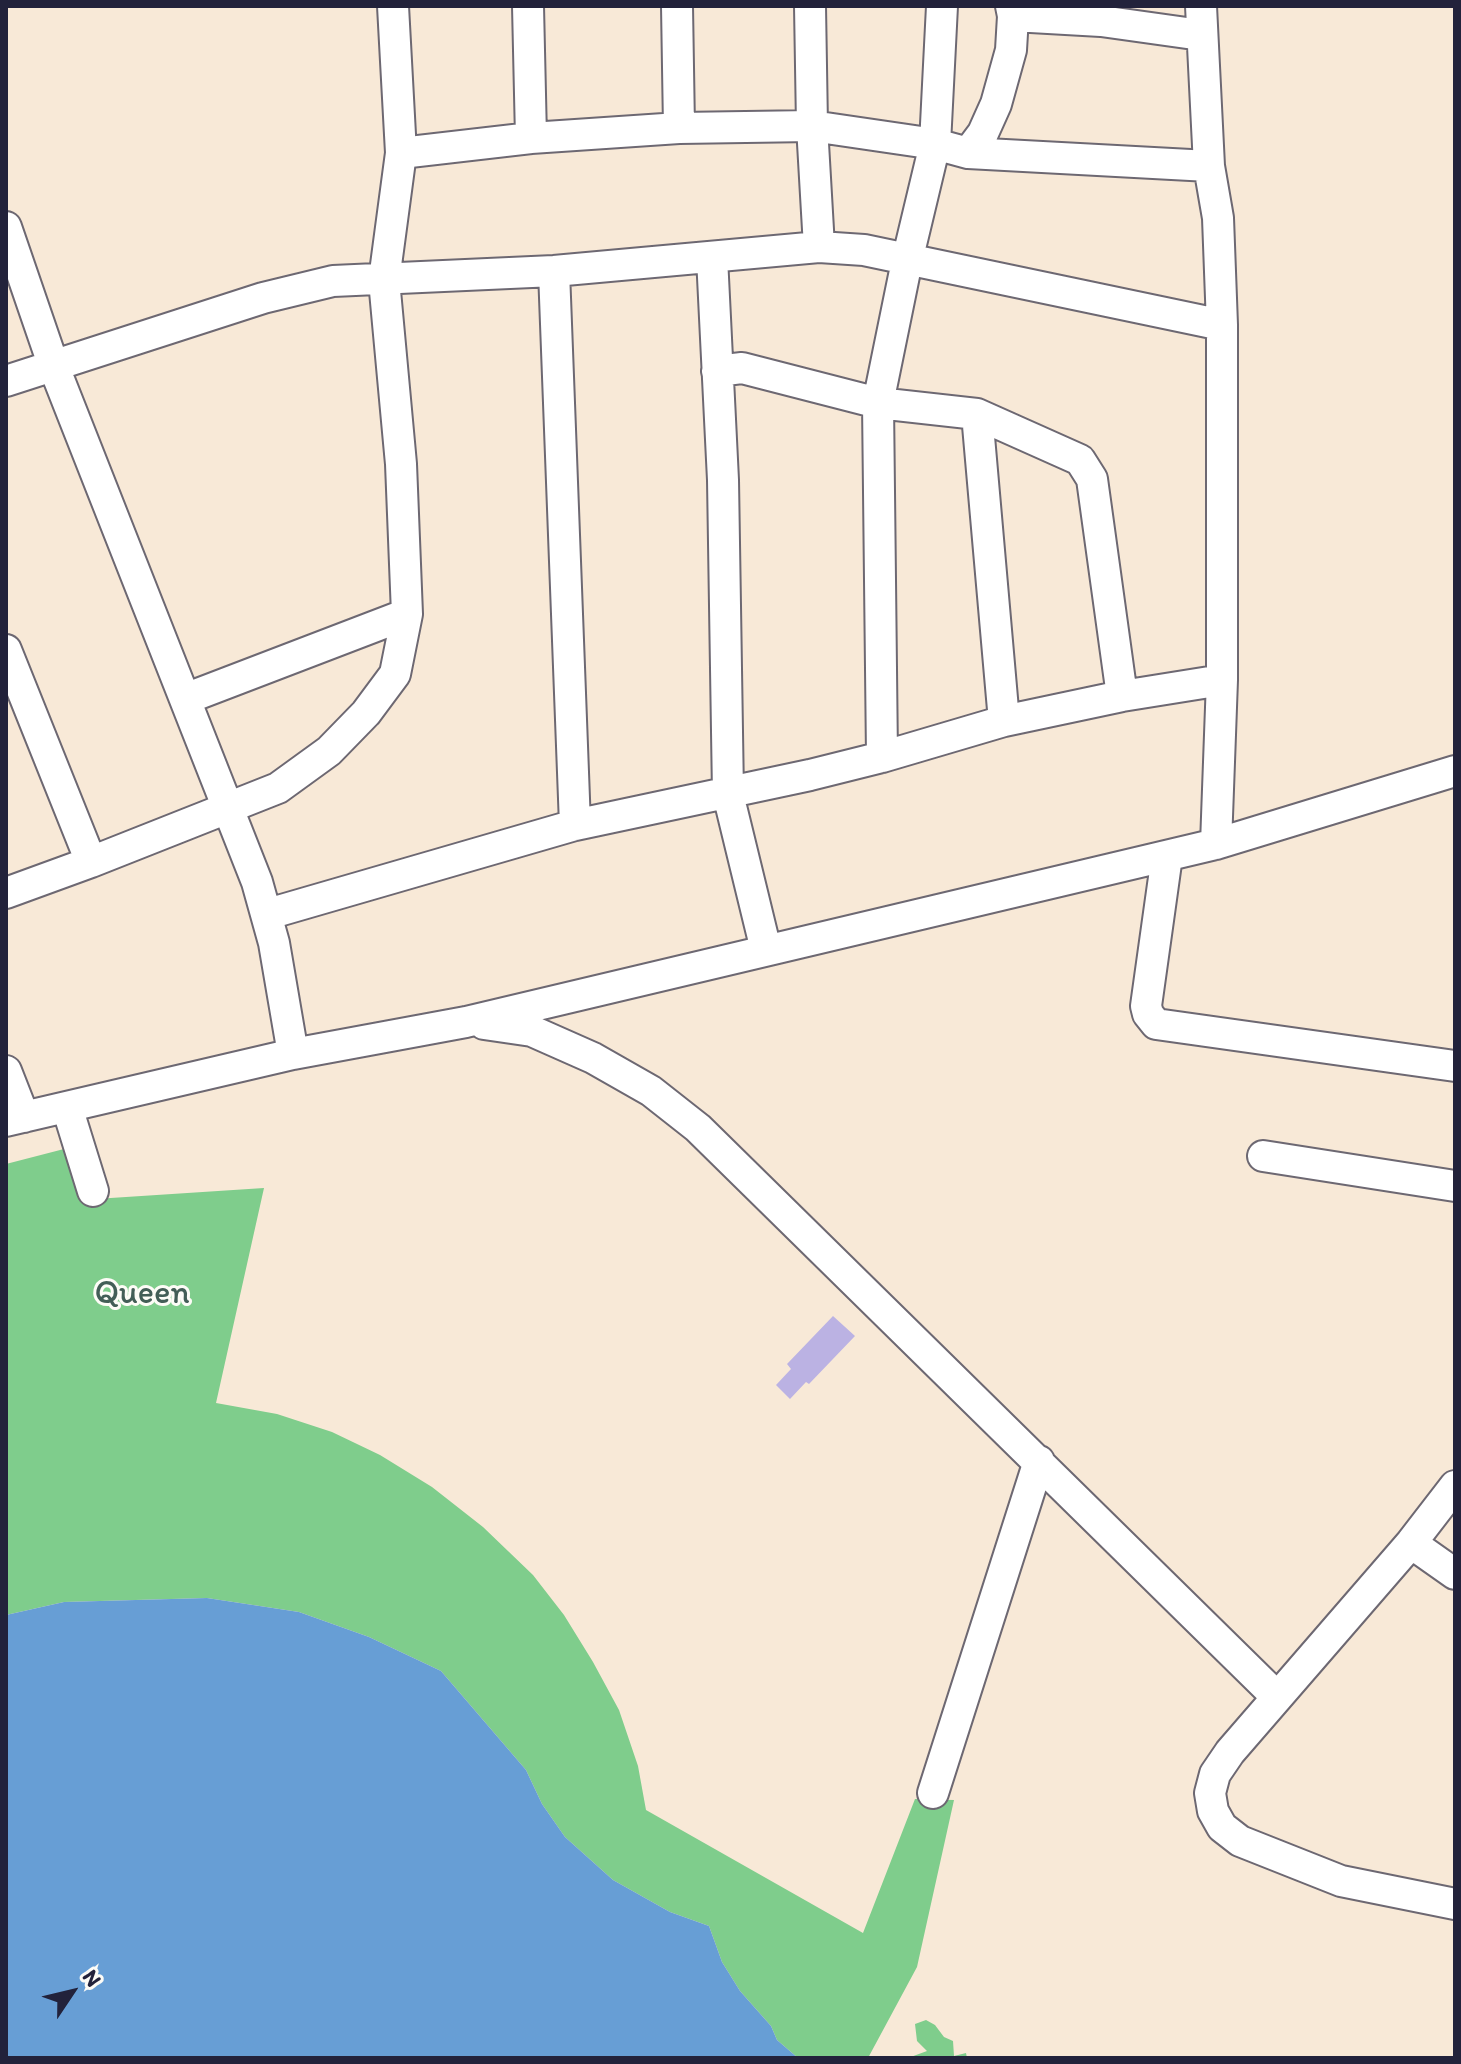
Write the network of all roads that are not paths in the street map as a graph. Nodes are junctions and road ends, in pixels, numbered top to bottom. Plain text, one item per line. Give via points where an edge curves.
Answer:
1 (393, 6) edge
2 (528, 6) edge
3 (677, 6) edge
4 (810, 6) edge
5 (942, 6) edge
6 (1012, 11) edge
7 (1201, 20) edge
8 (812, 126) junction
9 (679, 128) junction
10 (531, 138) junction
11 (935, 144) junction
12 (401, 153) junction
13 (968, 153) junction
14 (1209, 166) junction
15 (6, 227) edge
16 (819, 247) junction
17 (712, 257) junction
18 (907, 261) junction
19 (554, 271) junction
20 (384, 280) junction
21 (1222, 325) junction
22 (54, 367) junction
23 (717, 371) junction
24 (6, 381) edge
25 (878, 403) junction
26 (977, 414) junction
27 (407, 614) junction
28 (6, 650) edge
29 (1222, 680) junction
30 (1122, 696) junction
31 (185, 699) junction
32 (1004, 721) junction
33 (882, 757) junction
34 (1455, 771) edge
35 (728, 794) junction
36 (228, 809) junction
37 (575, 825) junction
38 (1216, 844) junction
39 (1167, 856) junction
40 (91, 862) junction
41 (6, 893) edge
42 (268, 914) junction
43 (766, 950) junction
44 (466, 1022) junction
45 (293, 1054) junction
46 (1455, 1066) edge
47 (6, 1071) edge
48 (67, 1107) junction
49 (15, 1119) edge
50 (1263, 1156) dead end
51 (1455, 1186) edge
52 (93, 1191) dead end
53 (1039, 1461) junction
54 (1455, 1486) edge
55 (1411, 1543) junction
56 (1455, 1574) edge
57 (1277, 1697) junction
58 (933, 1793) dead end
59 (1455, 1904) edge

1 - 12 street
2 - 10 street
3 - 9 street
4 - 8 street
5 - 11 street
6 - 7 street via 1101,21
6 - 13 street via 1011,50 996,104
7 - 14 street
8 - 9 street
8 - 11 street
8 - 16 street
9 - 10 street
10 - 12 street
11 - 13 street
11 - 18 street
12 - 20 street
13 - 14 street
14 - 21 street via 1218,218
15 - 22 street
16 - 17 street
16 - 18 street via 864,250
17 - 19 street
17 - 23 street
18 - 21 street
18 - 25 street
19 - 20 street
19 - 37 street
20 - 22 street via 333,281 263,298
20 - 27 street via 401,464
21 - 29 street
22 - 24 street
22 - 31 street
23 - 25 street via 742,368
23 - 35 street
25 - 26 street
25 - 33 street
26 - 30 street via 1072,454 1088,469
26 - 32 street
27 - 31 street
27 - 36 street via 395,674 366,713 329,751 278,788
28 - 40 street
29 - 30 street
29 - 38 street
30 - 32 street
31 - 36 street
32 - 33 street
33 - 35 street
34 - 38 street
35 - 37 street
35 - 43 street
36 - 40 street
36 - 42 street
37 - 42 street
38 - 39 street
39 - 43 street
39 - 46 street via 1146,1006 1156,1024
40 - 41 street
42 - 45 street
43 - 44 street
44 - 45 street
44 - 53 street via 532,1031 651,1091 742,1168
45 - 48 street
47 - 49 street
48 - 49 street
48 - 52 street
50 - 51 street
53 - 57 street
53 - 58 street
54 - 55 street
55 - 56 street
55 - 57 street
57 - 59 street via 1215,1774 1210,1793 1222,1827 1240,1841 1341,1881

